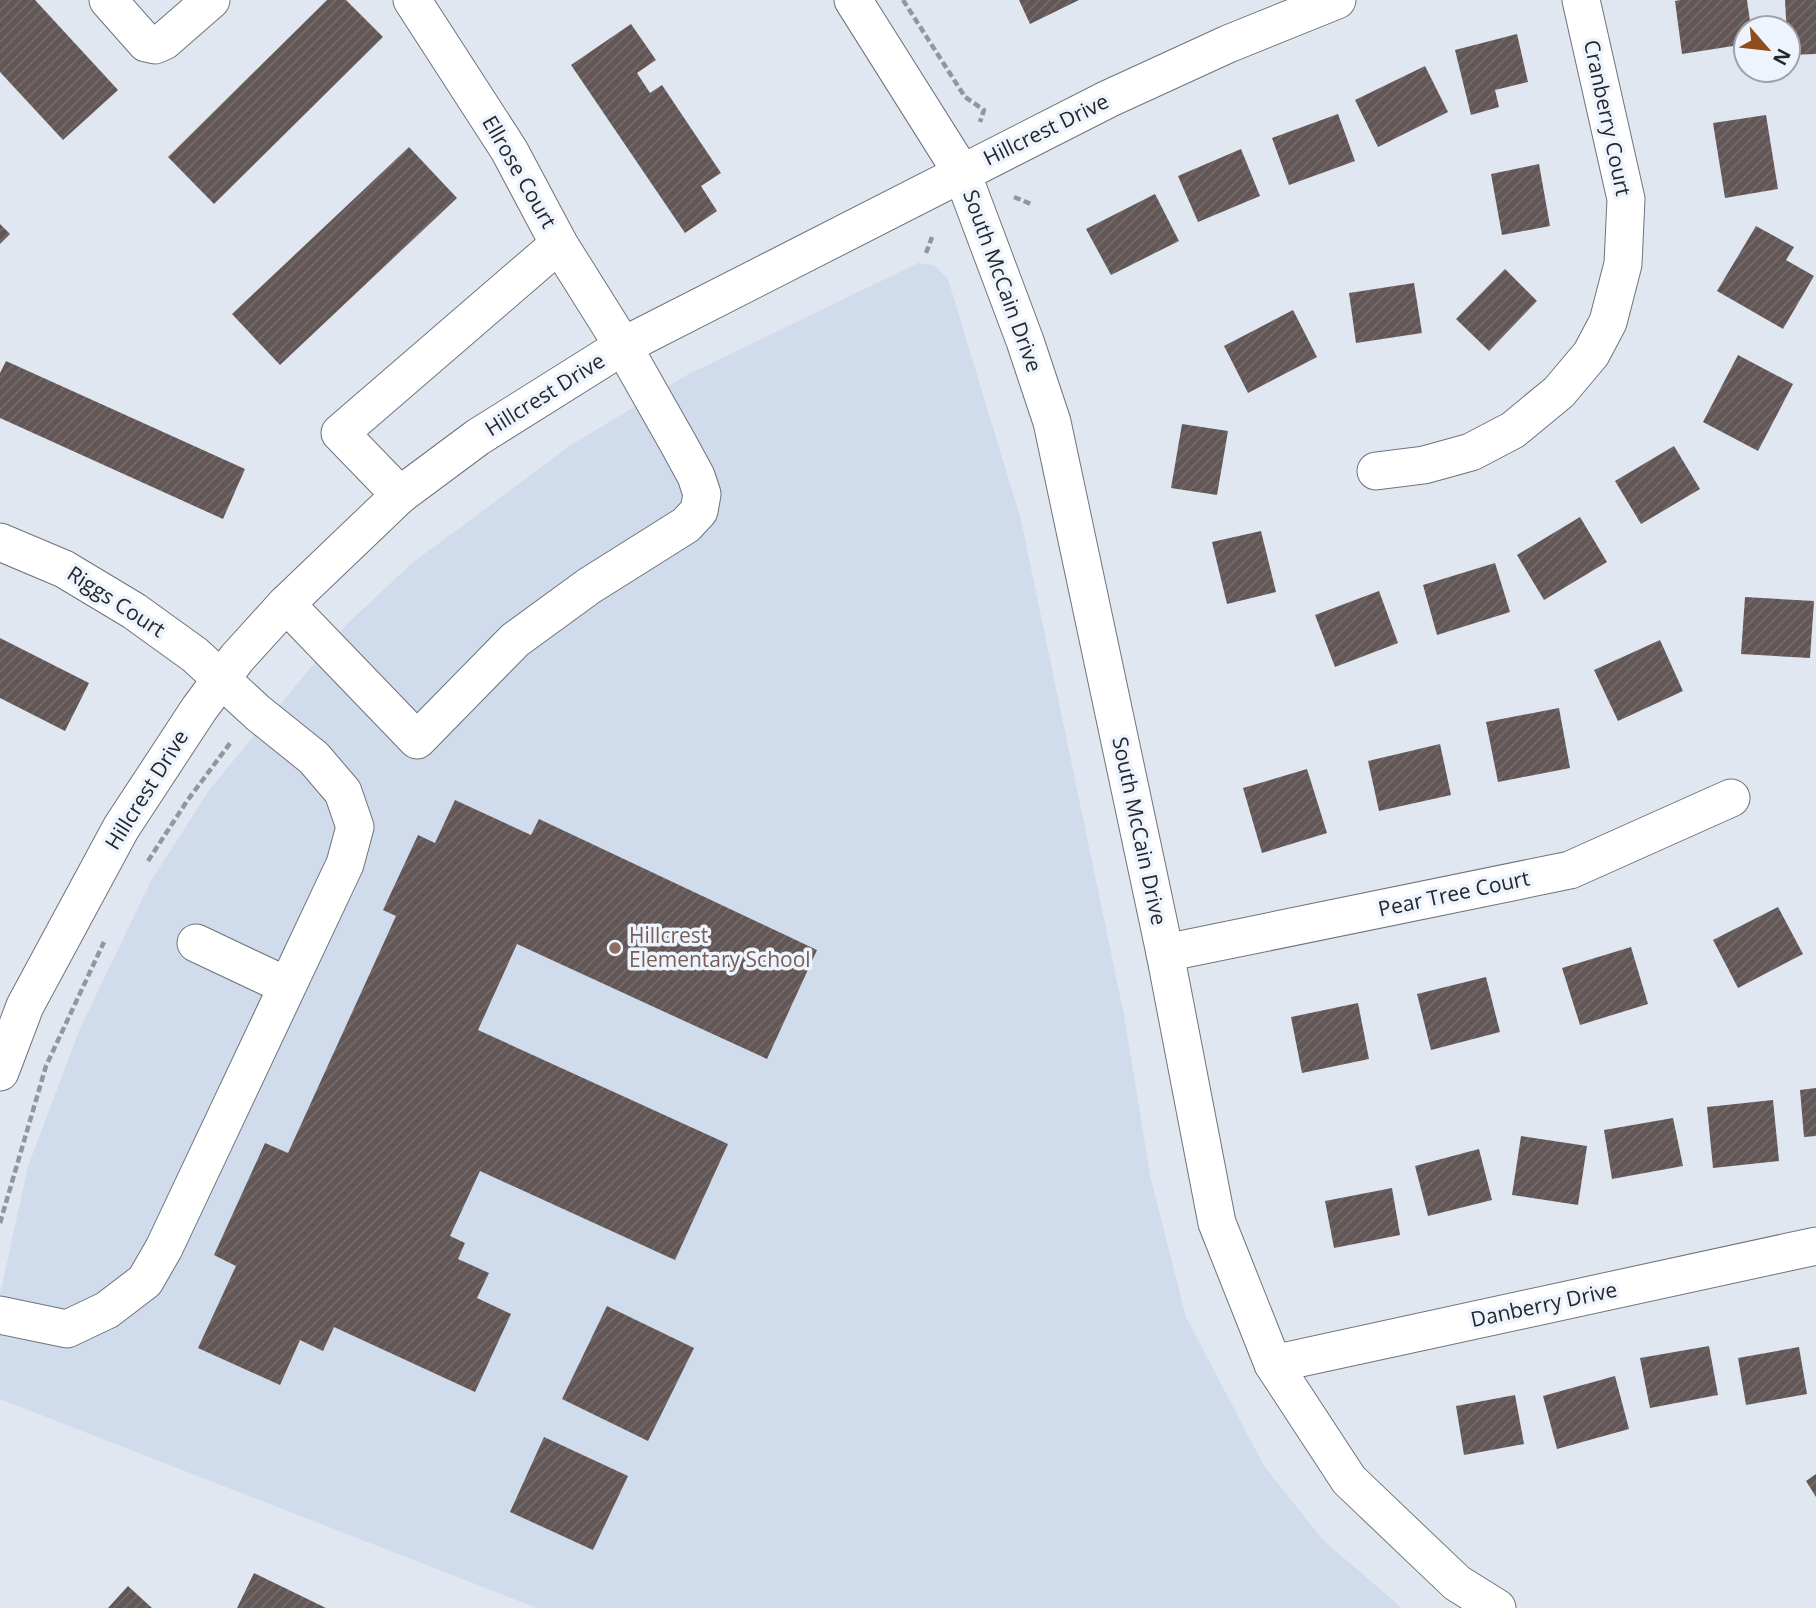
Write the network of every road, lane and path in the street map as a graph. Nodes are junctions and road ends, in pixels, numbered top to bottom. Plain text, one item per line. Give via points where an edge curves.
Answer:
1 (108, 0) edge
2 (211, 0) edge
3 (412, 0) edge
4 (853, 0) edge
5 (903, 0) edge
6 (1337, 0) edge
7 (1581, 0) edge
8 (980, 123) dead end
9 (962, 173) junction
10 (1014, 197) dead end
11 (1031, 204) dead end
12 (932, 237) dead end
13 (559, 244) junction
14 (926, 253) dead end
15 (623, 346) junction
16 (1376, 471) dead end
17 (400, 495) junction
18 (0, 542) edge
19 (286, 604) junction
20 (222, 679) junction
21 (231, 742) dead end
22 (1731, 798) dead end
23 (143, 868) dead end
24 (109, 932) dead end
25 (196, 943) dead end
26 (1165, 953) junction
27 (287, 986) junction
28 (12, 1001) edge
29 (0, 1072) edge
30 (0, 1223) edge
31 (1816, 1246) edge
32 (0, 1315) edge
33 (1273, 1364) junction
34 (1497, 1608) edge

1 - 2 street via 146,43 155,45
3 - 13 street, Ellrose Court via 509,150
4 - 9 street, South McCain Drive
5 - 8 path via 965,97 984,110
6 - 9 street, Hillcrest Drive via 1108,99
7 - 16 street, Cranberry Court via 1626,199 1623,264 1608,323 1591,354 1559,392 1513,430 1471,453 1424,466
9 - 15 street, Hillcrest Drive
9 - 26 street, South McCain Drive via 1052,422
10 - 11 path
12 - 14 path
13 - 15 street, Ellrose Court
13 - 17 street via 340,433
15 - 17 street, Hillcrest Drive via 478,437
15 - 19 street, Ellrose Court via 696,476 702,494 699,511 515,640 417,740
17 - 19 street, Hillcrest Drive
18 - 20 street, Riggs Court via 64,569 134,611
19 - 20 street, Hillcrest Drive
20 - 27 street, Riggs Court via 314,758 343,792 355,827 345,864
20 - 28 street, Hillcrest Drive
21 - 23 path
22 - 26 street, Pear Tree Court via 1570,870
24 - 30 path via 46,1066
25 - 27 street
26 - 33 street, South McCain Drive via 1217,1223
27 - 32 street, Riggs Court via 145,1281 107,1310 67,1329
28 - 29 street, Hillcrest Drive
31 - 33 street, Danberry Drive
33 - 34 street, South McCain Drive via 1349,1480 1457,1583

